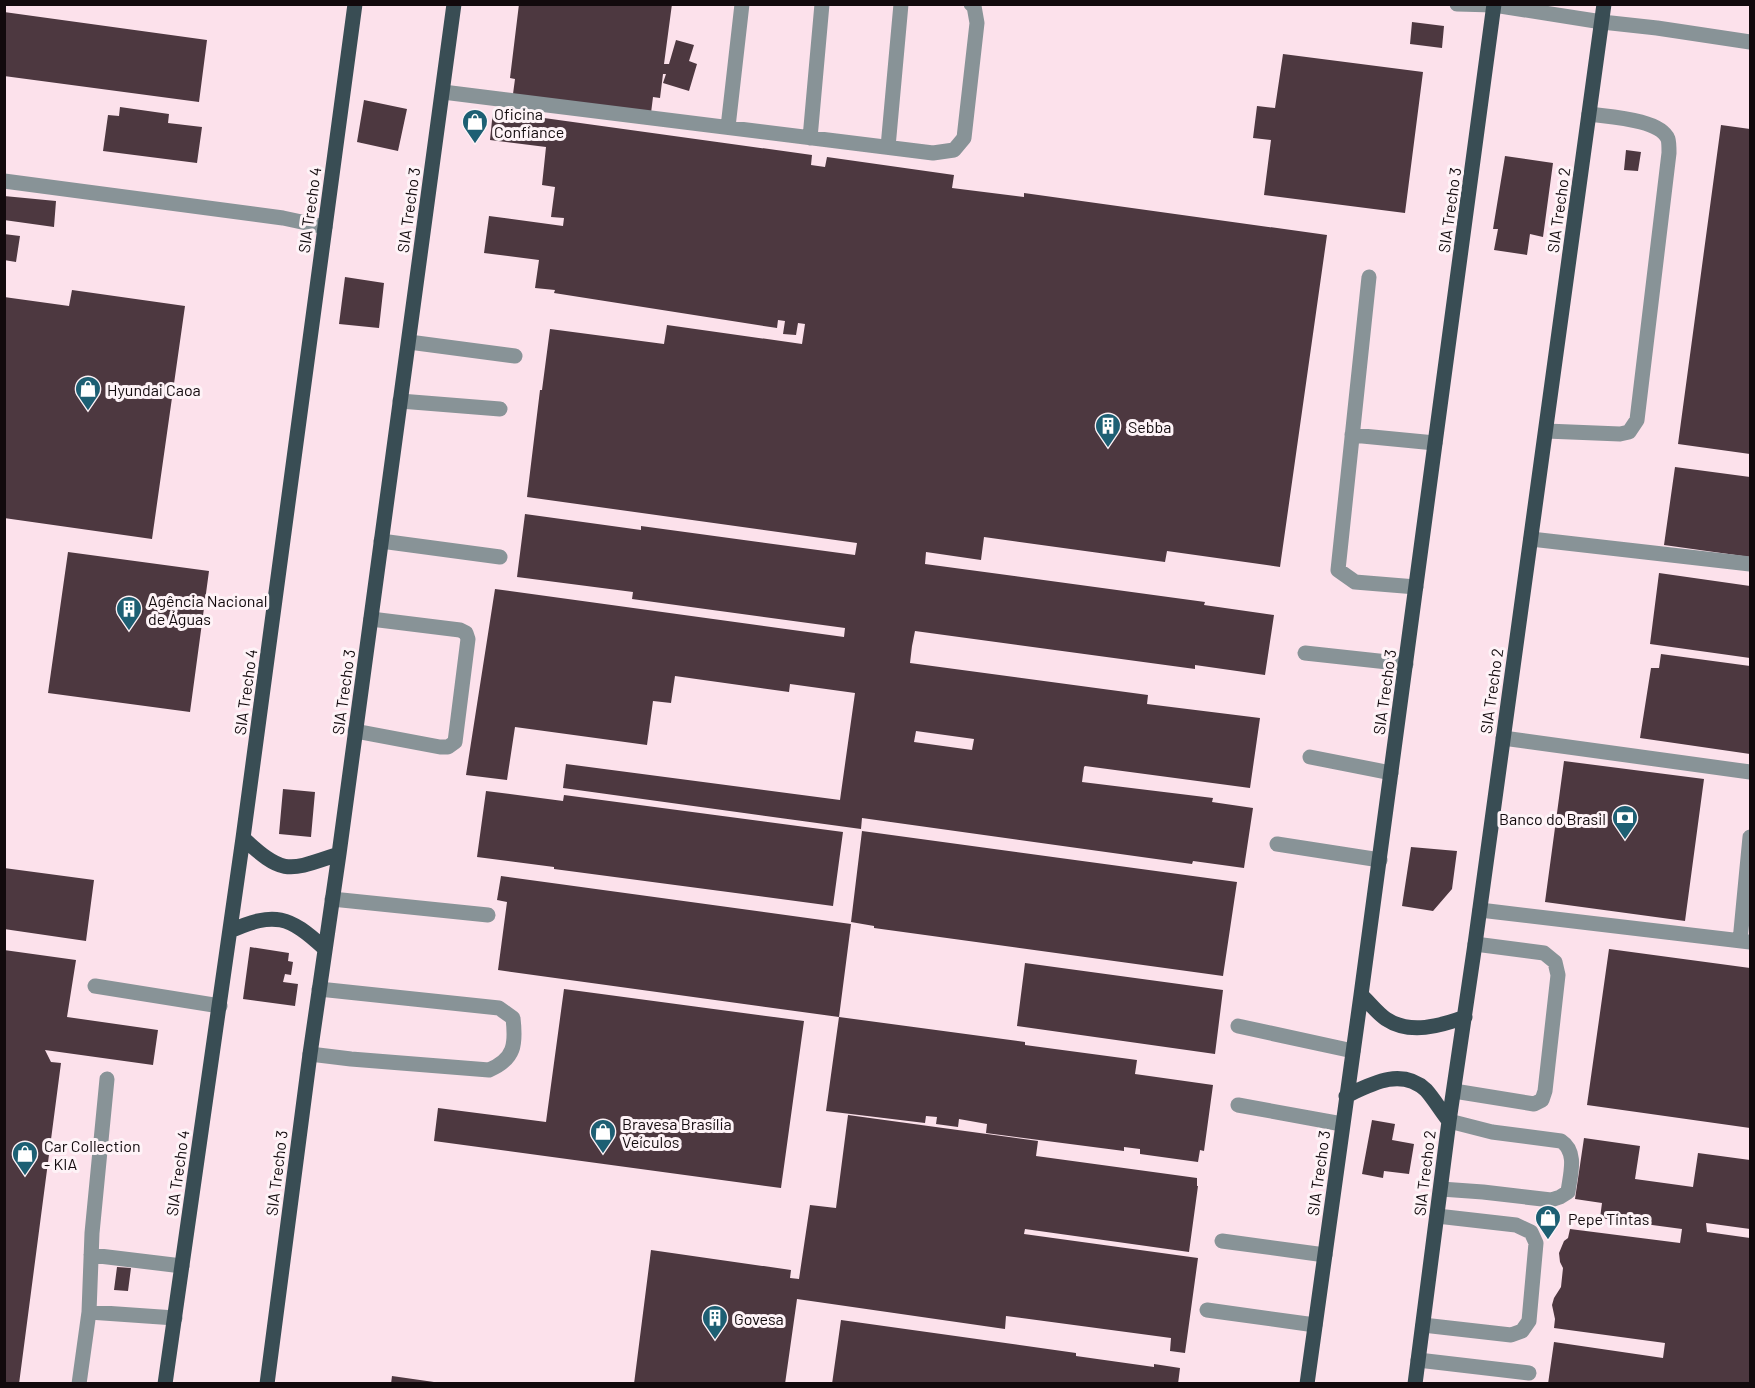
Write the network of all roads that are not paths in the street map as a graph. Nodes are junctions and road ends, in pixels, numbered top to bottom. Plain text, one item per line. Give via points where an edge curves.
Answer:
1 (355, 4) edge
2 (454, 4) edge
3 (742, 4) edge
4 (822, 4) edge
5 (901, 4) edge
6 (971, 4) edge
7 (1457, 4) edge
8 (1604, 4) edge
9 (1494, 5) edge
10 (1602, 22) junction
11 (1750, 42) edge
12 (442, 93) junction
13 (1589, 114) junction
14 (728, 128) junction
15 (810, 138) junction
16 (888, 147) junction
17 (4, 182) edge
18 (325, 227) junction
19 (1369, 277) dead end
20 (409, 342) junction
21 (514, 356) dead end
22 (400, 401) junction
23 (500, 409) dead end
24 (1546, 431) junction
25 (1352, 435) junction
26 (1436, 443) junction
27 (1531, 539) junction
28 (381, 542) junction
29 (500, 557) dead end
30 (1750, 564) edge
31 (1416, 587) junction
32 (371, 619) junction
33 (1305, 653) dead end
34 (1406, 664) junction
35 (355, 731) junction
36 (1503, 738) junction
37 (1310, 757) dead end
38 (1750, 772) edge
39 (1391, 773) junction
40 (1750, 837) edge
41 (243, 838) junction
42 (1277, 844) dead end
43 (339, 854) junction
44 (1380, 860) junction
45 (332, 899) junction
46 (1480, 910) junction
47 (488, 915) dead end
48 (230, 931) junction
49 (1745, 941) edge
50 (1475, 944) junction
51 (324, 948) junction
52 (95, 986) dead end
53 (319, 989) junction
54 (1362, 995) junction
55 (220, 1006) junction
56 (1465, 1017) junction
57 (1238, 1026) dead end
58 (1353, 1051) junction
59 (310, 1054) junction
60 (107, 1079) dead end
61 (1454, 1091) junction
62 (1346, 1096) junction
63 (1239, 1105) dead end
64 (1449, 1121) junction
65 (1342, 1124) junction
66 (1441, 1190) junction
67 (1437, 1216) junction
68 (1222, 1241) dead end
69 (91, 1255) junction
70 (1325, 1255) junction
71 (182, 1266) junction
72 (1206, 1310) dead end
73 (88, 1312) junction
74 (175, 1318) junction
75 (1315, 1325) junction
76 (1423, 1325) junction
77 (1418, 1360) junction
78 (1529, 1373) dead end
79 (79, 1383) edge
80 (165, 1383) edge
81 (267, 1383) edge
82 (1307, 1383) edge
83 (1415, 1383) edge

1 - 18 main road, SIA Trecho 4
2 - 12 main road, SIA Trecho 3
3 - 14 lane
4 - 15 lane
5 - 16 lane
6 - 16 lane via 977,23 964,138 954,150 933,153
7 - 9 lane
8 - 10 main road, SIA Trecho 2
9 - 10 lane
9 - 26 main road, SIA Trecho 3
10 - 11 lane
10 - 13 main road, SIA Trecho 2
12 - 14 lane
12 - 20 main road, SIA Trecho 3
13 - 24 main road, SIA Trecho 2
13 - 24 lane via 1658,128 1668,139 1637,420 1629,432 1620,434
14 - 15 lane
15 - 16 lane
17 - 18 lane via 283,218
18 - 41 main road, SIA Trecho 4
19 - 25 lane
20 - 21 lane
20 - 22 main road, SIA Trecho 3
22 - 23 lane
22 - 28 main road, SIA Trecho 3
24 - 27 main road, SIA Trecho 2
25 - 26 lane
25 - 31 lane via 1338,570 1355,582
26 - 31 main road, SIA Trecho 3
27 - 30 lane
27 - 36 main road, SIA Trecho 2
28 - 29 lane
28 - 32 main road, SIA Trecho 3
31 - 34 main road, SIA Trecho 3
32 - 35 main road, SIA Trecho 3
32 - 35 lane via 466,633 455,742 440,747
33 - 34 lane
34 - 39 main road, SIA Trecho 3
35 - 43 main road, SIA Trecho 3
36 - 38 lane
36 - 46 main road, SIA Trecho 2
37 - 39 lane
39 - 44 main road, SIA Trecho 3
40 - 49 lane
41 - 43 main road via 267,860 285,867 305,866
41 - 48 main road, SIA Trecho 4
42 - 44 lane
43 - 45 main road, SIA Trecho 3
44 - 54 main road, SIA Trecho 3
45 - 47 lane
45 - 51 main road, SIA Trecho 3
46 - 49 lane
46 - 50 main road, SIA Trecho 2
48 - 51 main road via 253,921 278,919 301,927
48 - 55 main road, SIA Trecho 4
50 - 56 main road, SIA Trecho 2
50 - 61 lane via 1544,953 1555,962 1558,975 1545,1092 1542,1100 1534,1104
51 - 53 main road, SIA Trecho 3
52 - 55 lane
53 - 59 main road, SIA Trecho 3
53 - 59 lane via 499,1008 513,1018 515,1037 511,1054 500,1066 489,1070
54 - 56 main road via 1386,1019 1409,1028 1434,1028
54 - 58 main road, SIA Trecho 3
55 - 71 main road, SIA Trecho 4
56 - 61 main road, SIA Trecho 2
57 - 58 lane
58 - 62 main road, SIA Trecho 3
59 - 81 main road, SIA Trecho 3
60 - 69 lane
61 - 64 main road, SIA Trecho 2
62 - 64 main road via 1379,1081 1403,1078 1425,1090
62 - 65 main road, SIA Trecho 3
63 - 65 lane
64 - 66 main road, SIA Trecho 2
64 - 66 lane via 1492,1132 1561,1141 1572,1154 1568,1192 1551,1200
65 - 70 main road, SIA Trecho 3
66 - 67 main road, SIA Trecho 2
67 - 76 main road, SIA Trecho 2
67 - 76 lane via 1516,1225 1531,1232 1536,1244 1529,1320 1522,1331 1511,1335
68 - 70 lane
69 - 71 lane
69 - 73 lane
70 - 75 main road, SIA Trecho 3
71 - 74 main road, SIA Trecho 4
72 - 75 lane
73 - 74 lane
73 - 79 lane
74 - 80 main road, SIA Trecho 4
75 - 82 main road, SIA Trecho 3
76 - 77 main road, SIA Trecho 2
77 - 78 lane
77 - 83 main road, SIA Trecho 2

